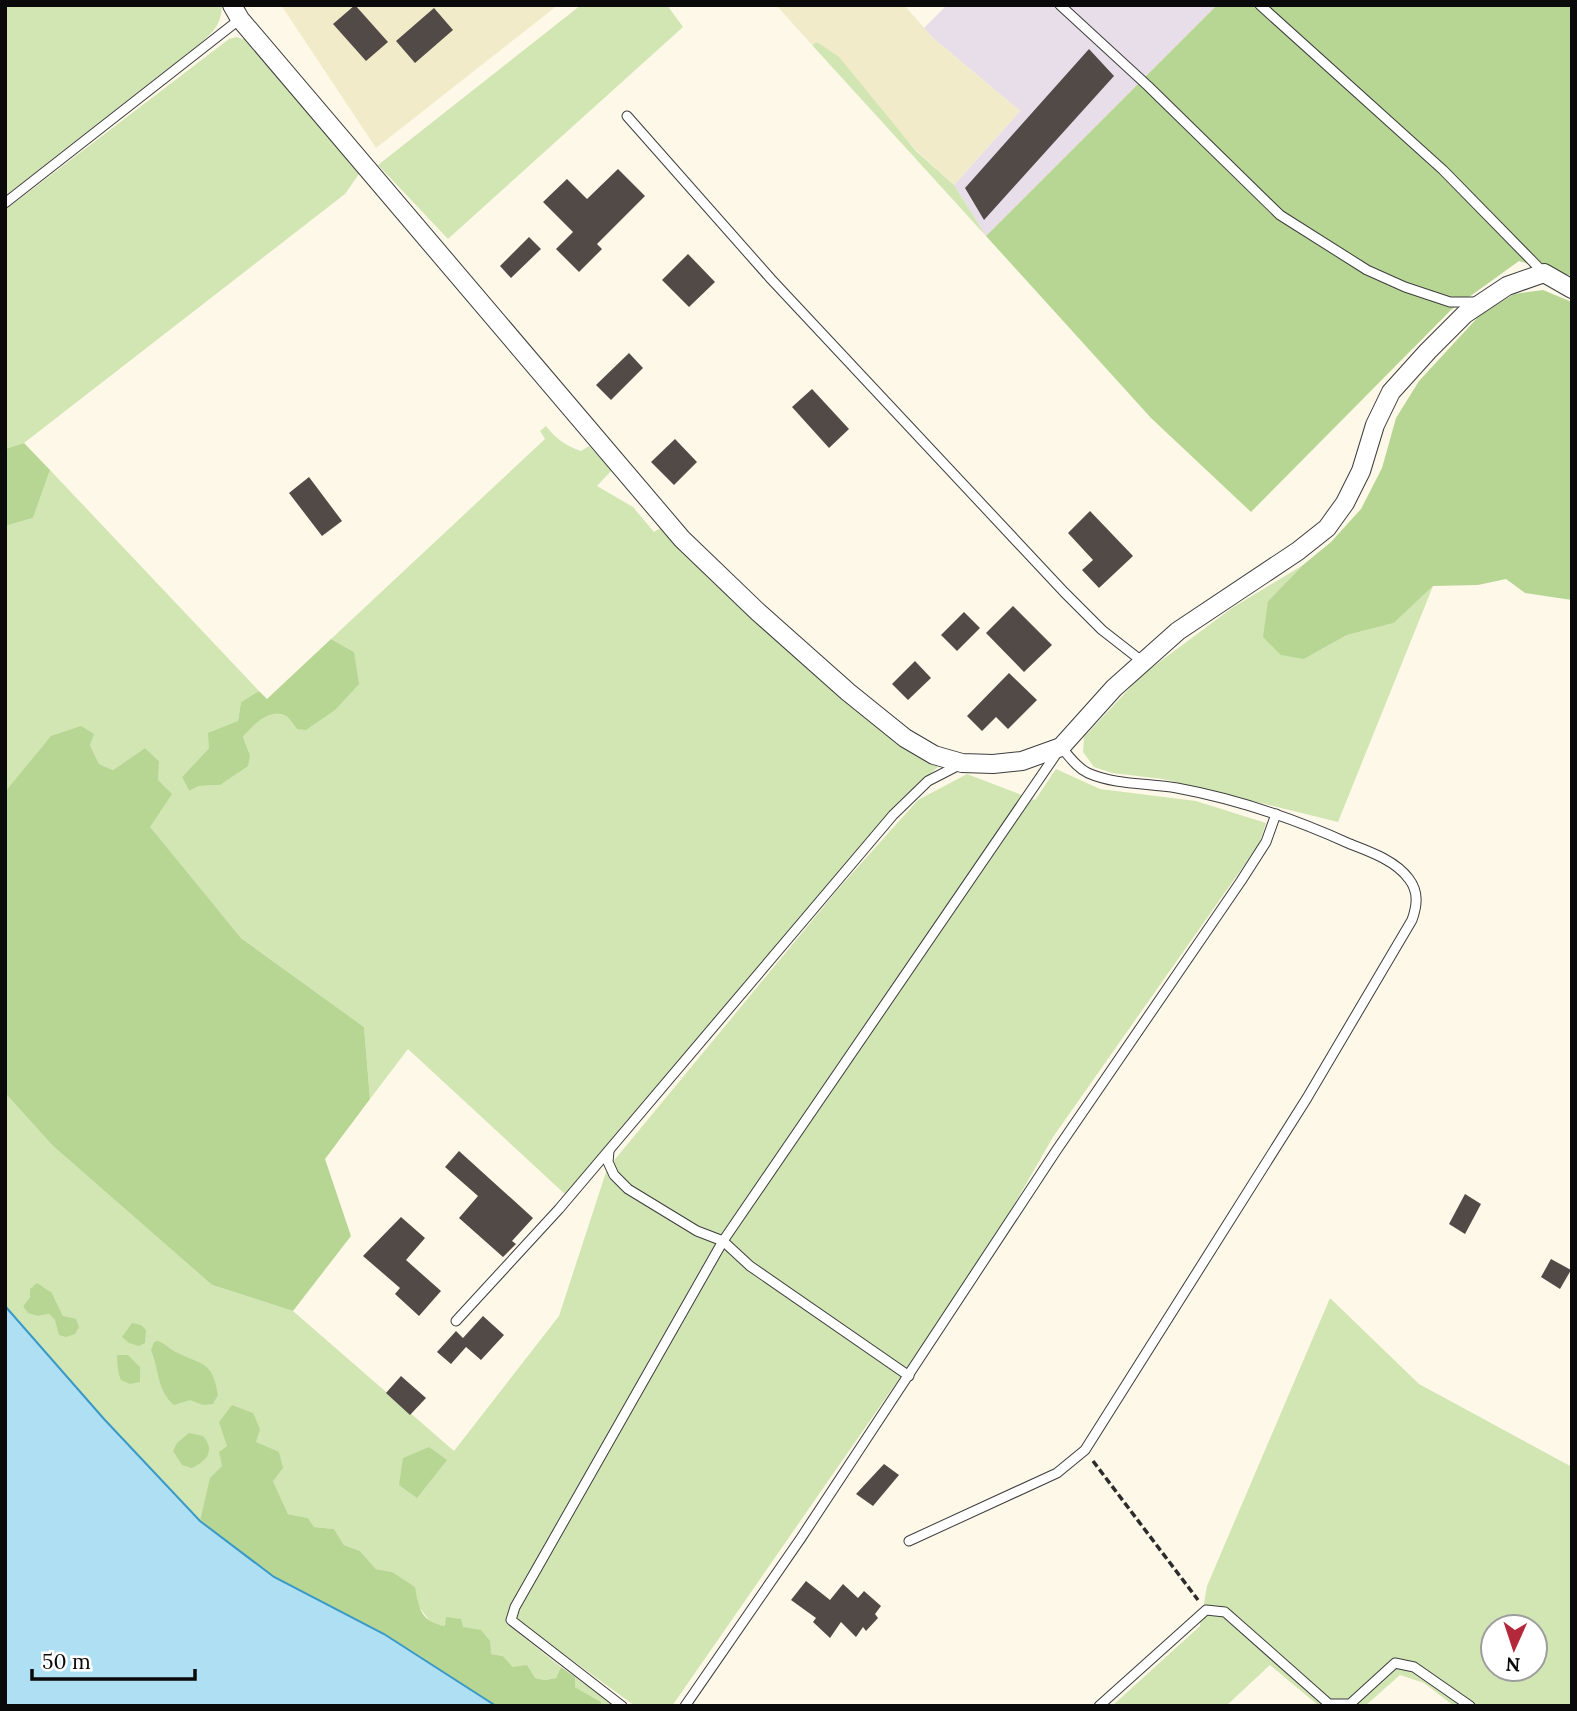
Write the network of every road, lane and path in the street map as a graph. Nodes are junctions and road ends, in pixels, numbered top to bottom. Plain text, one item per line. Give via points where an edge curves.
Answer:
1 (1060, 5) edge
2 (1260, 5) edge
3 (236, 12) edge
4 (627, 116) dead end
5 (5, 203) edge
6 (1544, 273) junction
7 (1572, 289) edge
8 (1482, 302) junction
9 (1143, 662) junction
10 (1061, 747) junction
11 (962, 763) junction
12 (1276, 814) junction
13 (609, 1151) junction
14 (723, 1241) junction
15 (456, 1321) dead end
16 (909, 1376) junction
17 (1085, 1450) junction
18 (909, 1541) dead end
19 (1206, 1610) junction
20 (622, 1706) edge
21 (685, 1706) edge
22 (1100, 1706) edge
23 (1470, 1706) edge

1 - 8 lane via 1280,215 1367,270 1405,287 1450,302
2 - 6 lane via 1443,170
3 - 5 lane
3 - 11 street via 682,539 758,612 905,738 934,755
4 - 9 lane via 771,279 1064,592
6 - 7 street
6 - 8 street via 1507,286
8 - 9 street via 1437,341 1391,392 1375,425 1362,471 1327,528 1178,631
9 - 10 street
10 - 11 street via 1022,761
10 - 12 lane via 1085,772 1105,779 1179,788
10 - 14 lane
11 - 13 lane via 928,781 893,815
12 - 16 lane via 1266,842 1247,872
12 - 17 lane via 1398,867 1411,881 1416,909 1307,1097
13 - 14 lane via 614,1175 628,1189 697,1231
13 - 15 lane
14 - 16 lane via 750,1266
14 - 20 lane via 515,1607 512,1620
16 - 21 lane
17 - 18 lane via 1057,1473
17 - 19 path
19 - 22 lane
19 - 23 lane via 1225,1612 1329,1703 1350,1704 1395,1663 1414,1667

